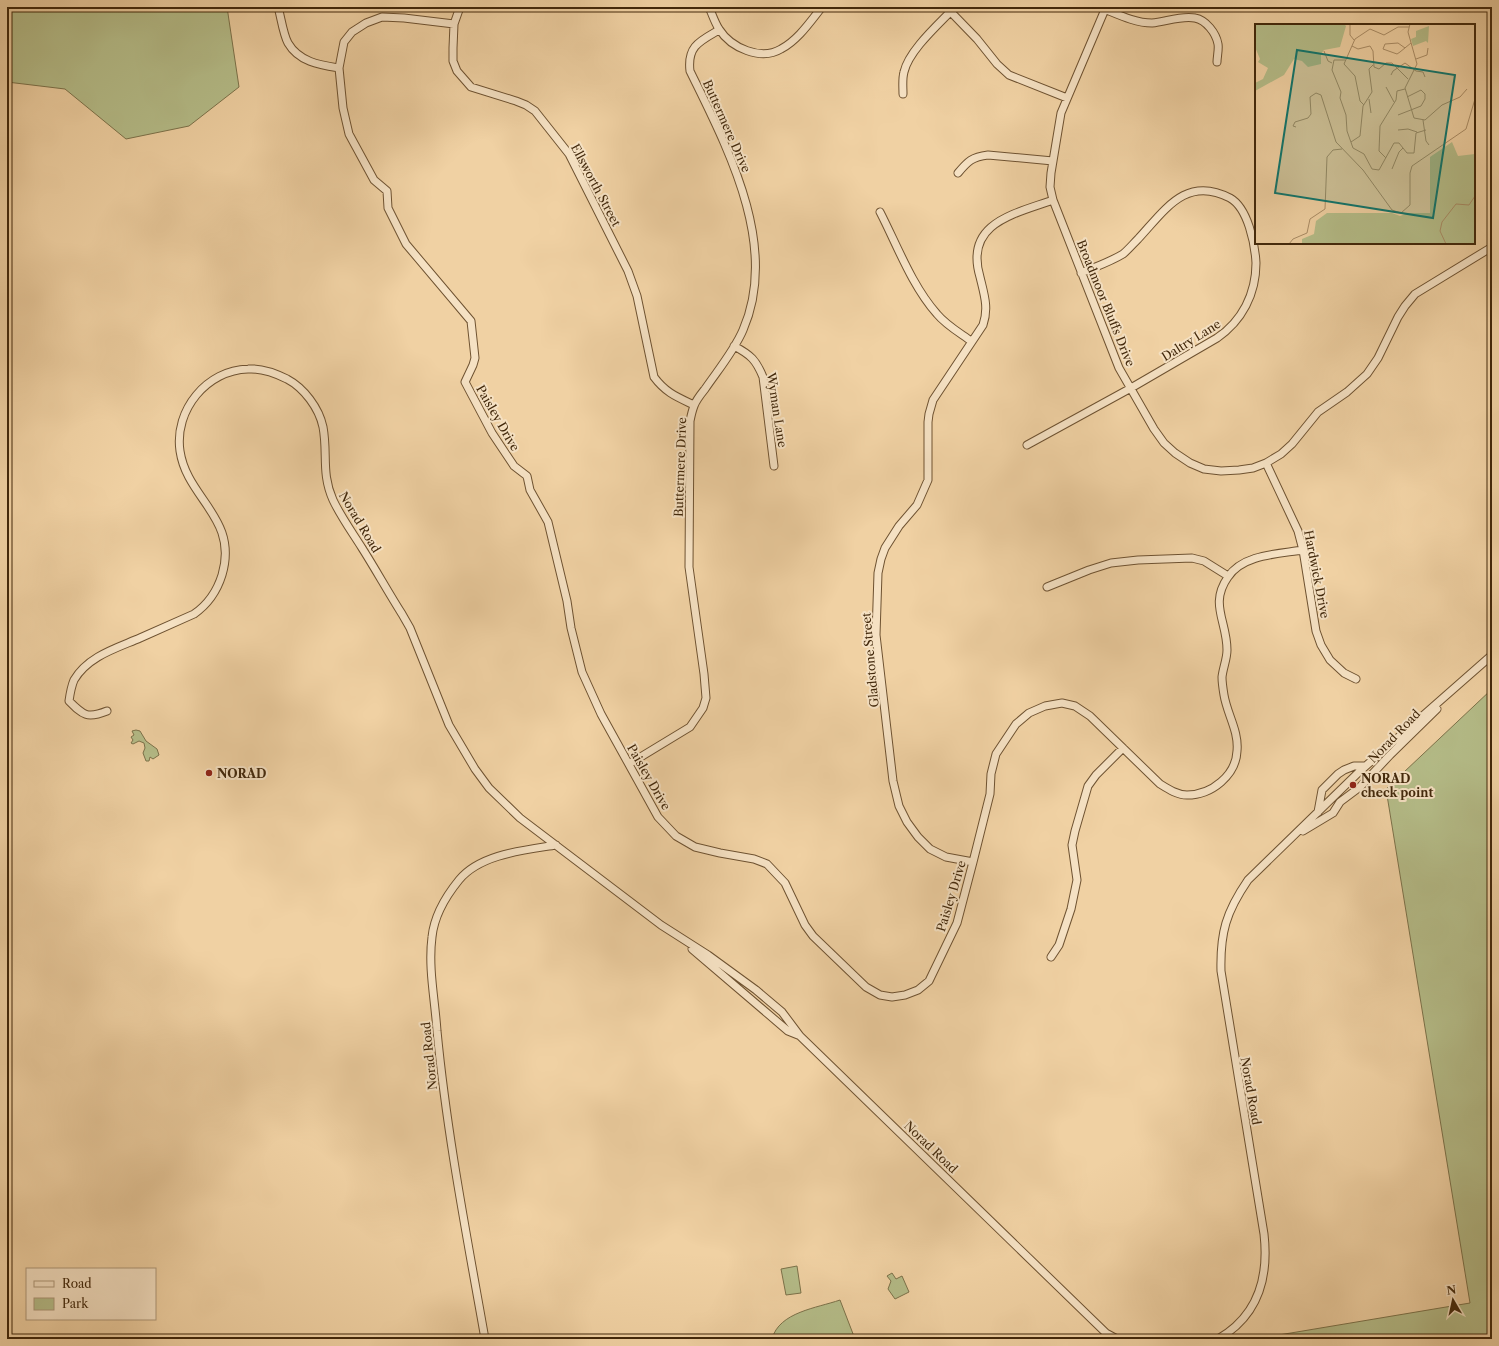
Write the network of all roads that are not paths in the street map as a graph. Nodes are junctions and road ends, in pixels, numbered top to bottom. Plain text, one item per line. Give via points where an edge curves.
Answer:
1 (278, 7) edge
2 (460, 7) edge
3 (709, 7) edge
4 (822, 7) edge
5 (951, 8) edge
6 (1103, 8) edge
7 (454, 24) junction
8 (719, 30) junction
9 (1217, 62) dead end
10 (339, 68) junction
11 (903, 94) dead end
12 (1067, 98) junction
13 (1053, 161) junction
14 (958, 173) dead end
15 (1053, 200) junction
16 (880, 212) dead end
17 (1492, 247) edge
18 (1081, 273) junction
19 (971, 341) junction
20 (734, 346) junction
21 (1131, 388) junction
22 (694, 405) junction
23 (1028, 445) dead end
24 (1266, 463) junction
25 (774, 466) dead end
26 (1303, 550) junction
27 (1228, 576) junction
28 (1047, 587) dead end
29 (1492, 655) edge
30 (1356, 678) dead end
31 (1464, 679) junction
32 (107, 711) dead end
33 (1123, 748) junction
34 (629, 764) junction
35 (1365, 766) junction
36 (1318, 812) junction
37 (556, 845) junction
38 (1280, 848) junction
39 (973, 862) junction
40 (678, 936) junction
41 (1051, 957) dead end
42 (800, 1036) junction
43 (485, 1339) edge
44 (1116, 1339) edge
45 (1218, 1339) edge

1 - 10 street via 288,43 299,56 315,65
2 - 7 street, Ellsworth Street
3 - 8 street
4 - 8 street via 799,36 781,50 763,54 749,51 732,44
5 - 11 street via 908,61 904,72
5 - 12 street via 1009,75
6 - 9 street via 1133,20 1151,23 1195,18 1207,24 1214,33 1218,45
6 - 12 street, Broadmoor Bluffs Drive
7 - 10 street via 382,17 366,23 352,32 344,42
7 - 22 street, Ellsworth Street via 454,61 457,71 464,80 471,87 526,105 535,111 569,154 628,271 637,296 654,377 671,395
8 - 20 street, Buttermere Drive via 695,45 689,62 690,71 721,133 739,181 754,248 755,288 750,313
10 - 34 street, Paisley Drive via 343,108 349,134 374,180 387,190 388,208 406,244 471,321 475,358 465,382 492,433 514,466 527,476 530,490 548,522 582,672 601,714
12 - 13 street, Broadmoor Bluffs Drive via 1058,128
13 - 14 street via 978,156 969,160
13 - 15 street, Broadmoor Bluffs Drive via 1050,187
15 - 18 street, Broadmoor Bluffs Drive
15 - 19 street, Gladstone Street via 1005,217 994,223 985,233 976,264 985,298 986,317
16 - 19 street via 922,296 947,324
17 - 24 street, Broadmoor Bluffs Drive via 1415,294 1398,317 1378,358 1367,374 1318,412 1292,444
18 - 21 street, Broadmoor Bluffs Drive via 1119,368
18 - 21 street, Daltry Lane via 1124,253 1169,205 1184,194 1201,190 1218,192 1233,200 1249,224 1256,260 1256,275 1250,297 1240,317 1217,338
19 - 39 street, Gladstone Street via 933,400 929,414 929,467 926,486 917,505 891,537 881,559 878,573 876,635 893,781 899,806 918,838 930,848 946,857
20 - 22 street, Buttermere Drive
20 - 25 street, Wyman Lane via 748,353 758,364 763,377
21 - 23 street, Daltry Lane
21 - 24 street, Broadmoor Bluffs Drive via 1164,443 1190,463 1204,469 1221,471 1239,470
22 - 34 street, Buttermere Drive via 689,439 689,567 706,698 703,708 690,727
24 - 26 street, Hardwick Drive via 1298,531
26 - 27 street, Paisley Drive via 1254,558 1240,565
26 - 30 street, Hardwick Drive via 1316,631 1321,645 1330,660 1344,673
27 - 28 street via 1204,561 1192,558 1138,560 1111,563
27 - 33 street, Paisley Drive via 1219,593 1219,608 1226,634 1222,677 1224,695 1237,736 1238,752 1234,766 1217,786 1202,793 1187,795 1170,791 1160,784
29 - 31 street, Norad Road
31 - 35 street, Norad Road
31 - 38 street, Norad Road via 1360,787 1340,802 1333,813
32 - 37 street, Norad Road via 88,716 82,714 69,701 71,687 83,669 108,652 204,608 221,580 225,566 226,553 221,530 183,466 179,439 180,425 186,410 195,395 219,376 243,369 273,372 299,388 318,414 323,426 326,478 333,501 410,628 449,725 462,749 484,782 504,803
33 - 39 street, Paisley Drive via 1090,716 1075,706 1062,703 1045,706 1030,713 1016,724 996,754 990,794
33 - 41 street via 1088,786 1072,845 1078,880 1059,945
34 - 39 street, Paisley Drive via 658,817 676,836 695,847 754,858 767,864 785,883 813,936 866,987 880,995 905,995 918,990 929,981 957,923
35 - 36 street, Norad Road
35 - 36 street, Norad Road via 1354,766 1338,774 1322,790
36 - 38 street, Norad Road
37 - 40 street, Norad Road
37 - 43 street, Norad Road via 522,850 477,865 460,879 446,899 432,936 431,958 444,1090 455,1173
38 - 45 street, Norad Road via 1248,880 1235,899 1222,936 1222,985 1266,1250 1263,1279 1250,1310
40 - 42 street, Norad Road via 788,1031
40 - 42 street, Norad Road via 756,990 782,1012
42 - 44 street, Norad Road via 1106,1333

